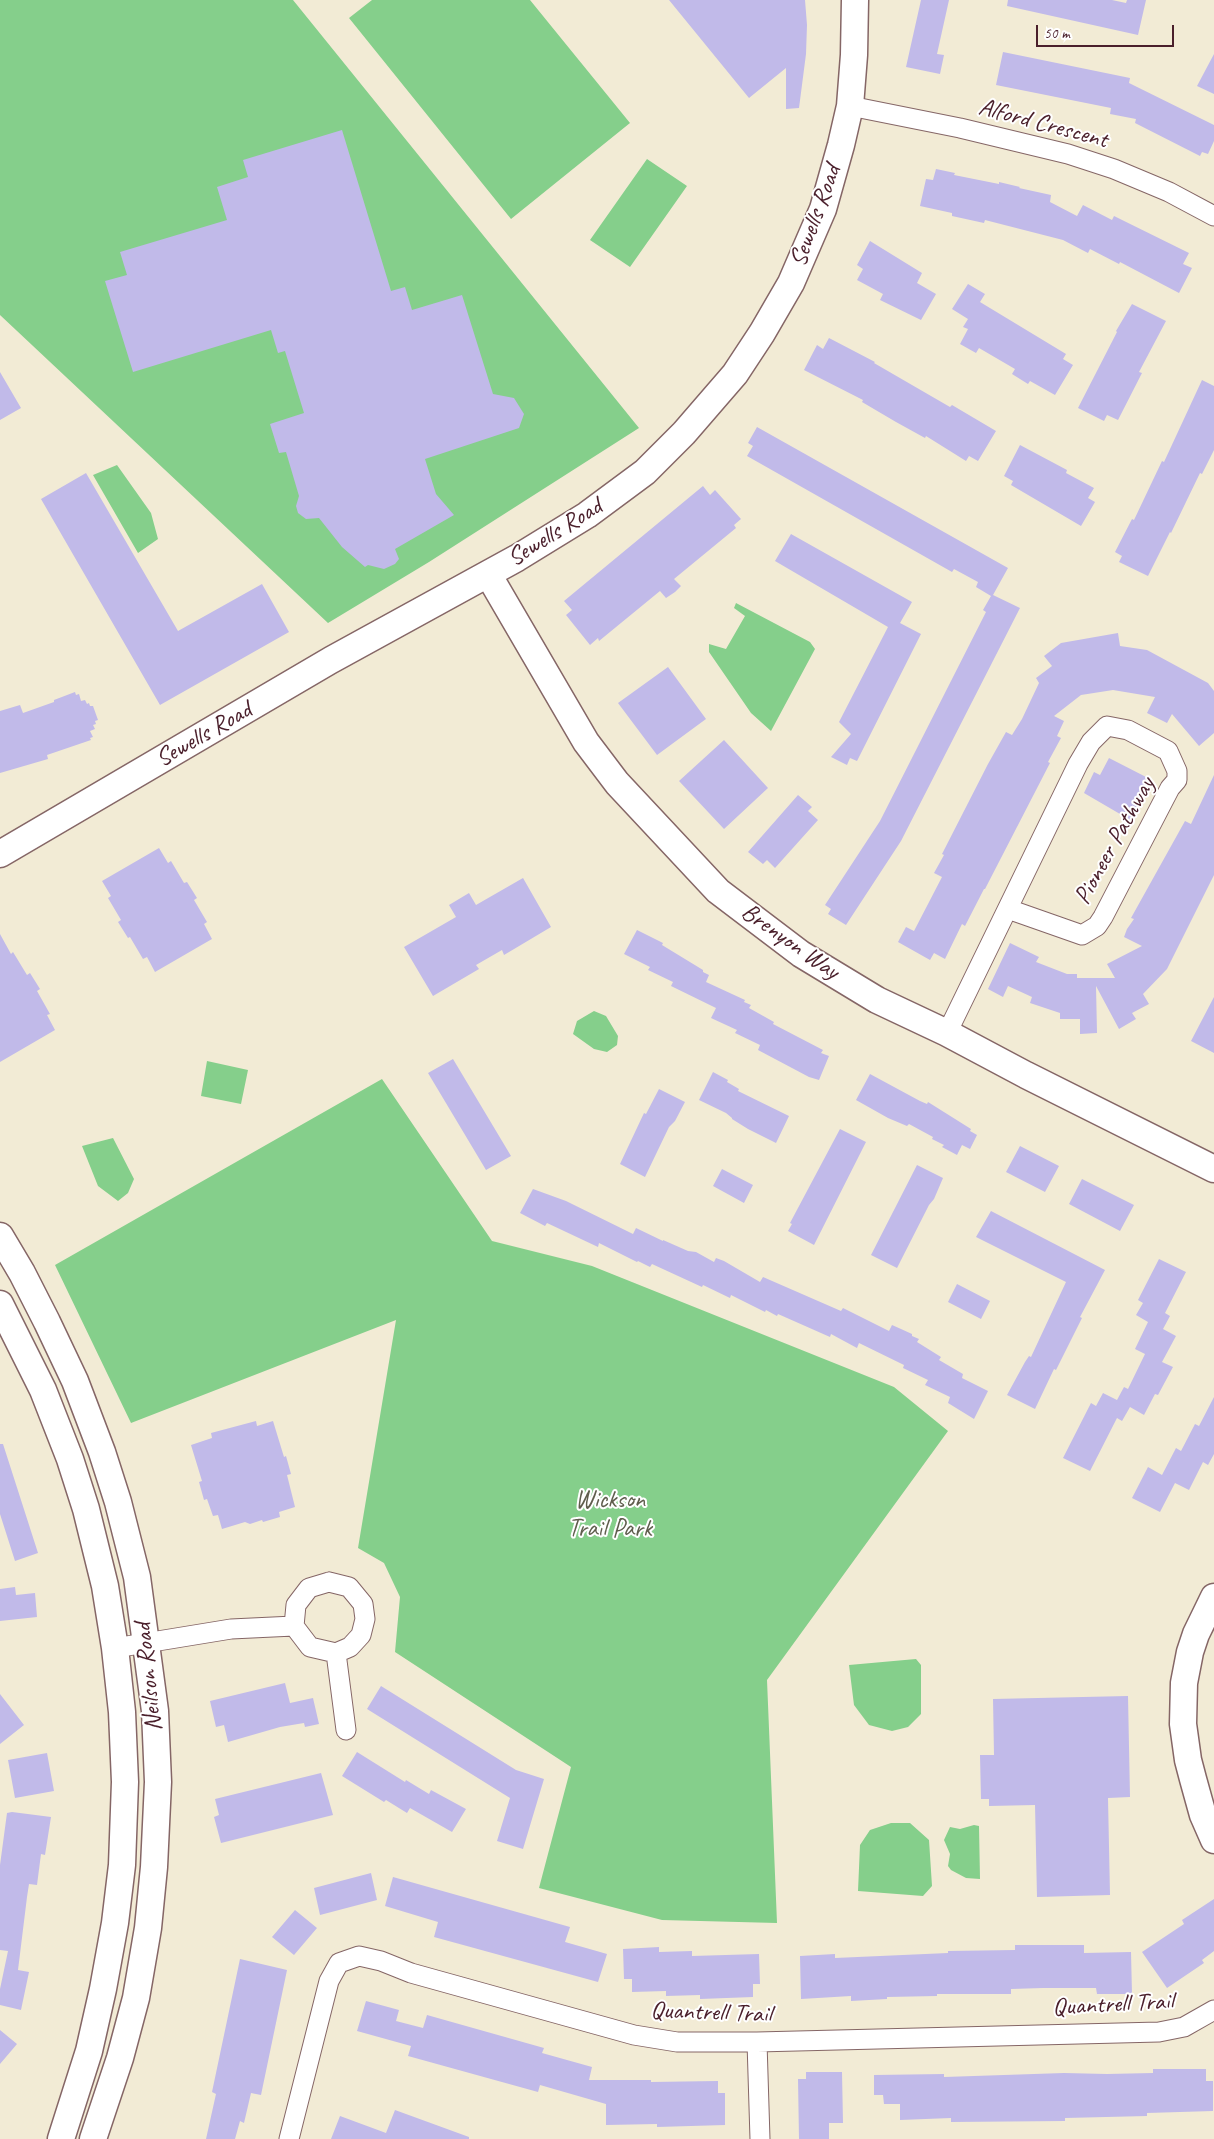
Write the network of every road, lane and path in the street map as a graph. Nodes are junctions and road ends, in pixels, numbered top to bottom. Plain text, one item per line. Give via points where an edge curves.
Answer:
1 (855, 0) edge
2 (850, 106) junction
3 (1214, 216) edge
4 (488, 574) junction
5 (0, 854) edge
6 (1008, 909) junction
7 (947, 1033) junction
8 (1214, 1169) edge
9 (0, 1236) edge
10 (0, 1304) edge
11 (1214, 1597) edge
12 (294, 1626) junction
13 (147, 1643) junction
14 (115, 1648) junction
15 (336, 1653) junction
16 (346, 1730) dead end
17 (1214, 1840) edge
18 (1214, 2010) edge
19 (757, 2042) junction
20 (61, 2139) edge
21 (93, 2139) edge
22 (289, 2139) edge
23 (760, 2139) edge

1 - 2 street, Sewells Road
2 - 3 street, Alford Crescent via 1068,154 1169,192
2 - 4 street, Sewells Road via 823,210 791,283 735,374 645,472 587,515
4 - 5 street, Sewells Road via 331,660
4 - 7 street, Brenyon Way via 586,742 617,783 718,891 820,966 877,1000
6 - 6 street, Pioneer Pathway via 1082,935 1097,926 1176,780 1176,768 1168,751 1128,730 1107,726 1091,742 1078,764
6 - 7 street, Pioneer Pathway
7 - 8 street, Brenyon Way
9 - 13 street, Neilson Road via 22,1273 75,1381 102,1452 137,1577
10 - 14 street, Neilson Road via 43,1390 70,1459 100,1567
11 - 17 street via 1190,1652 1184,1683 1183,1724 1193,1779
12 - 13 street via 231,1629
12 - 15 street via 310,1647
12 - 15 street via 296,1604 309,1588 329,1582 349,1588 363,1604 365,1620 361,1635 350,1647
13 - 14 street
13 - 21 street, Neilson Road via 155,1711 158,1782 148,1928 136,1998
14 - 20 street, Neilson Road via 124,1772 122,1865 104,1989 89,2051
15 - 16 street
18 - 19 street, Quantrell Trail via 1184,2027 1159,2032
19 - 22 street, Quantrell Trail via 676,2042 634,2035 358,1956 339,1962 329,1980
19 - 23 street

